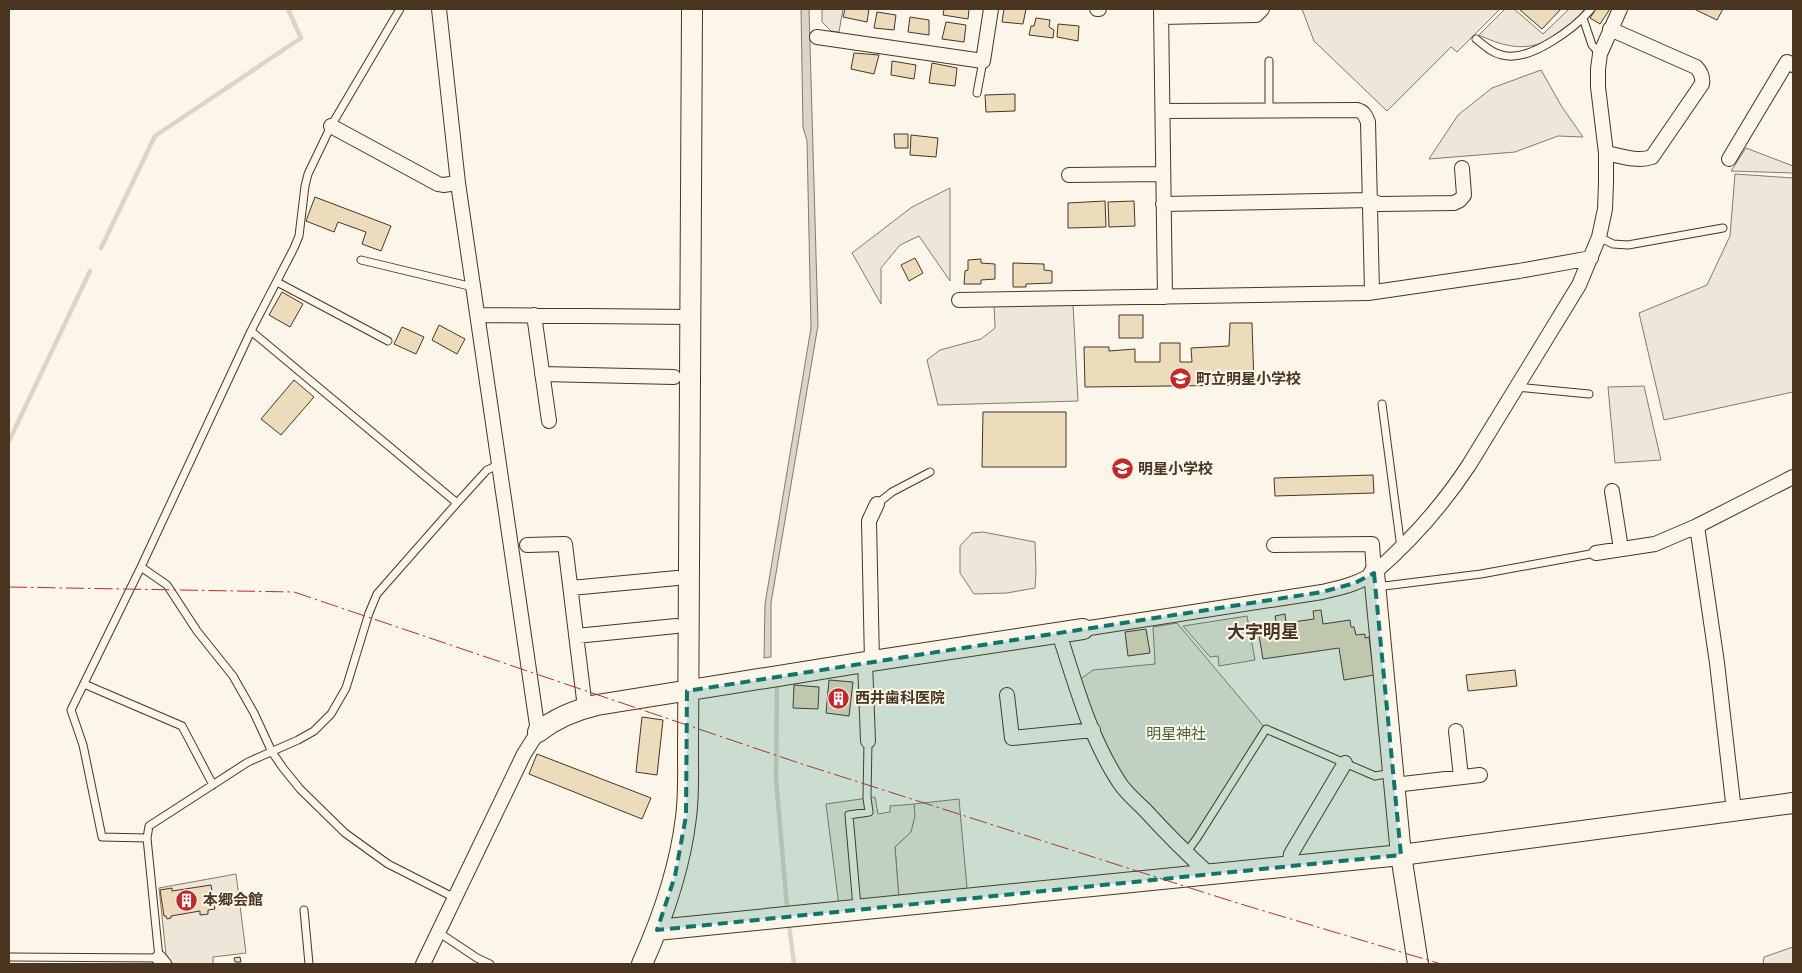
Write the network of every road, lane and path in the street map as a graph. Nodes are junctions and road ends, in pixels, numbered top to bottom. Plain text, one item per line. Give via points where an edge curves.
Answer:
1 (400, 9) edge
2 (439, 9) edge
3 (692, 9) edge
4 (991, 9) edge
5 (1262, 9) edge
6 (1591, 9) edge
7 (1620, 9) edge
8 (1161, 13) edge
9 (1583, 18) junction
10 (1610, 30) junction
11 (817, 37) dead end
12 (1476, 38) dead end
13 (1600, 54) junction
14 (983, 61) junction
15 (1269, 61) dead end
16 (1793, 65) edge
17 (977, 93) dead end
18 (1163, 111) junction
19 (1269, 111) junction
20 (331, 126) junction
21 (1606, 153) junction
22 (1729, 159) dead end
23 (1462, 168) dead end
24 (1163, 174) junction
25 (1068, 175) dead end
26 (458, 183) junction
27 (1370, 200) junction
28 (1163, 204) junction
29 (1723, 228) dead end
30 (1599, 237) junction
31 (1591, 258) junction
32 (361, 260) dead end
33 (277, 282) junction
34 (473, 287) junction
35 (1372, 292) junction
36 (1165, 297) junction
37 (959, 300) dead end
38 (478, 315) junction
39 (534, 316) junction
40 (690, 317) junction
41 (251, 331) junction
42 (388, 341) dead end
43 (542, 374) junction
44 (677, 377) dead end
45 (1516, 387) junction
46 (1590, 394) dead end
47 (1382, 404) dead end
48 (549, 421) dead end
49 (498, 465) junction
50 (930, 472) dead end
51 (1793, 477) edge
52 (1612, 491) dead end
53 (457, 502) junction
54 (877, 504) joint
55 (1697, 526) junction
56 (527, 544) dead end
57 (1274, 545) dead end
58 (1401, 548) junction
59 (1621, 549) junction
60 (1596, 554) joint
61 (141, 567) junction
62 (677, 578) dead end
63 (1374, 580) junction
64 (570, 588) junction
65 (676, 626) dead end
66 (1083, 629) joint
67 (1059, 633) junction
68 (576, 636) junction
69 (868, 662) junction
70 (84, 684) junction
71 (687, 692) junction
72 (1007, 695) dead end
73 (585, 708) junction
74 (1093, 730) junction
75 (1456, 731) dead end
76 (538, 732) junction
77 (868, 741) joint
78 (272, 752) junction
79 (1346, 763) junction
80 (1480, 775) dead end
81 (1462, 777) junction
82 (1393, 779) junction
83 (213, 785) junction
84 (1793, 803) edge
85 (1734, 811) junction
86 (146, 838) junction
87 (1186, 853) junction
88 (1401, 855) junction
89 (1290, 866) junction
90 (1210, 875) junction
91 (455, 898) junction
92 (304, 910) dead end
93 (857, 911) junction
94 (657, 930) junction
95 (438, 931) junction
96 (9, 958) edge
97 (162, 961) edge
98 (309, 964) edge
99 (423, 964) edge
100 (490, 964) edge
101 (642, 964) edge
102 (1418, 964) edge

1 - 20 lane
2 - 26 street
3 - 40 street
4 - 14 street
5 - 8 street via 1256,15
6 - 9 lane
7 - 10 street
8 - 18 street
9 - 12 lane via 1557,38 1524,54 1504,56 1491,51
9 - 13 lane via 1592,45
10 - 13 street
10 - 21 street via 1696,67 1703,80 1652,157 1630,158
11 - 14 street
13 - 21 street via 1598,87
14 - 17 lane
15 - 19 lane
16 - 22 street via 1787,62
18 - 19 street
18 - 24 street
19 - 27 street via 1356,110 1366,115
20 - 26 street via 438,184
20 - 33 lane via 308,174 299,236
21 - 30 street via 1605,209
23 - 27 street via 1464,195 1454,203 1379,204
24 - 25 street
24 - 28 street
26 - 34 street
27 - 28 street
27 - 35 street
28 - 36 street
29 - 30 lane via 1628,245 1613,244
30 - 31 street
31 - 35 street
31 - 45 street via 1579,285
32 - 34 lane
33 - 41 lane
33 - 42 lane
34 - 38 street
35 - 36 street
36 - 37 street
38 - 39 street
38 - 49 street
39 - 40 street
39 - 43 street
40 - 71 street
41 - 53 lane
41 - 61 lane
43 - 44 street
43 - 48 street
45 - 46 lane
45 - 58 street via 1451,493
47 - 58 lane
49 - 53 lane via 487,470
49 - 76 street
50 - 54 lane via 892,492
51 - 55 street
52 - 59 street
53 - 78 lane via 377,594 346,688 331,714 314,731
54 - 69 street via 869,522
55 - 59 street via 1655,544
55 - 85 street
56 - 64 street via 565,544
57 - 63 street via 1372,544
58 - 63 street
59 - 60 street
60 - 63 lane via 1481,574
61 - 70 lane
61 - 78 lane via 167,584 197,632 233,676
62 - 64 street
63 - 66 street via 1322,592
63 - 82 street
64 - 68 street
65 - 68 street
66 - 67 street
67 - 69 street
67 - 74 street
68 - 73 street
69 - 71 street
69 - 77 street
70 - 83 lane via 182,726
70 - 86 lane via 71,710 83,745 102,837
71 - 73 street
71 - 94 street via 686,816 675,876
72 - 74 street via 1012,738
73 - 76 street via 549,723
74 - 87 street via 1120,784
75 - 81 street
76 - 91 street via 524,754
77 - 93 lane via 869,812 849,815
78 - 83 lane via 248,762
78 - 91 lane via 300,788 345,832 388,864
79 - 82 lane via 1375,776
79 - 87 lane via 1266,729
79 - 89 street via 1291,854
80 - 81 street
81 - 82 street
82 - 88 street
83 - 86 lane via 152,823
84 - 85 street
85 - 88 street
86 - 97 lane
87 - 90 street
88 - 89 street
88 - 102 street
89 - 90 street
90 - 93 street
91 - 95 street
92 - 98 lane
93 - 94 street
94 - 101 street
95 - 99 street
95 - 100 lane
96 - 97 lane

